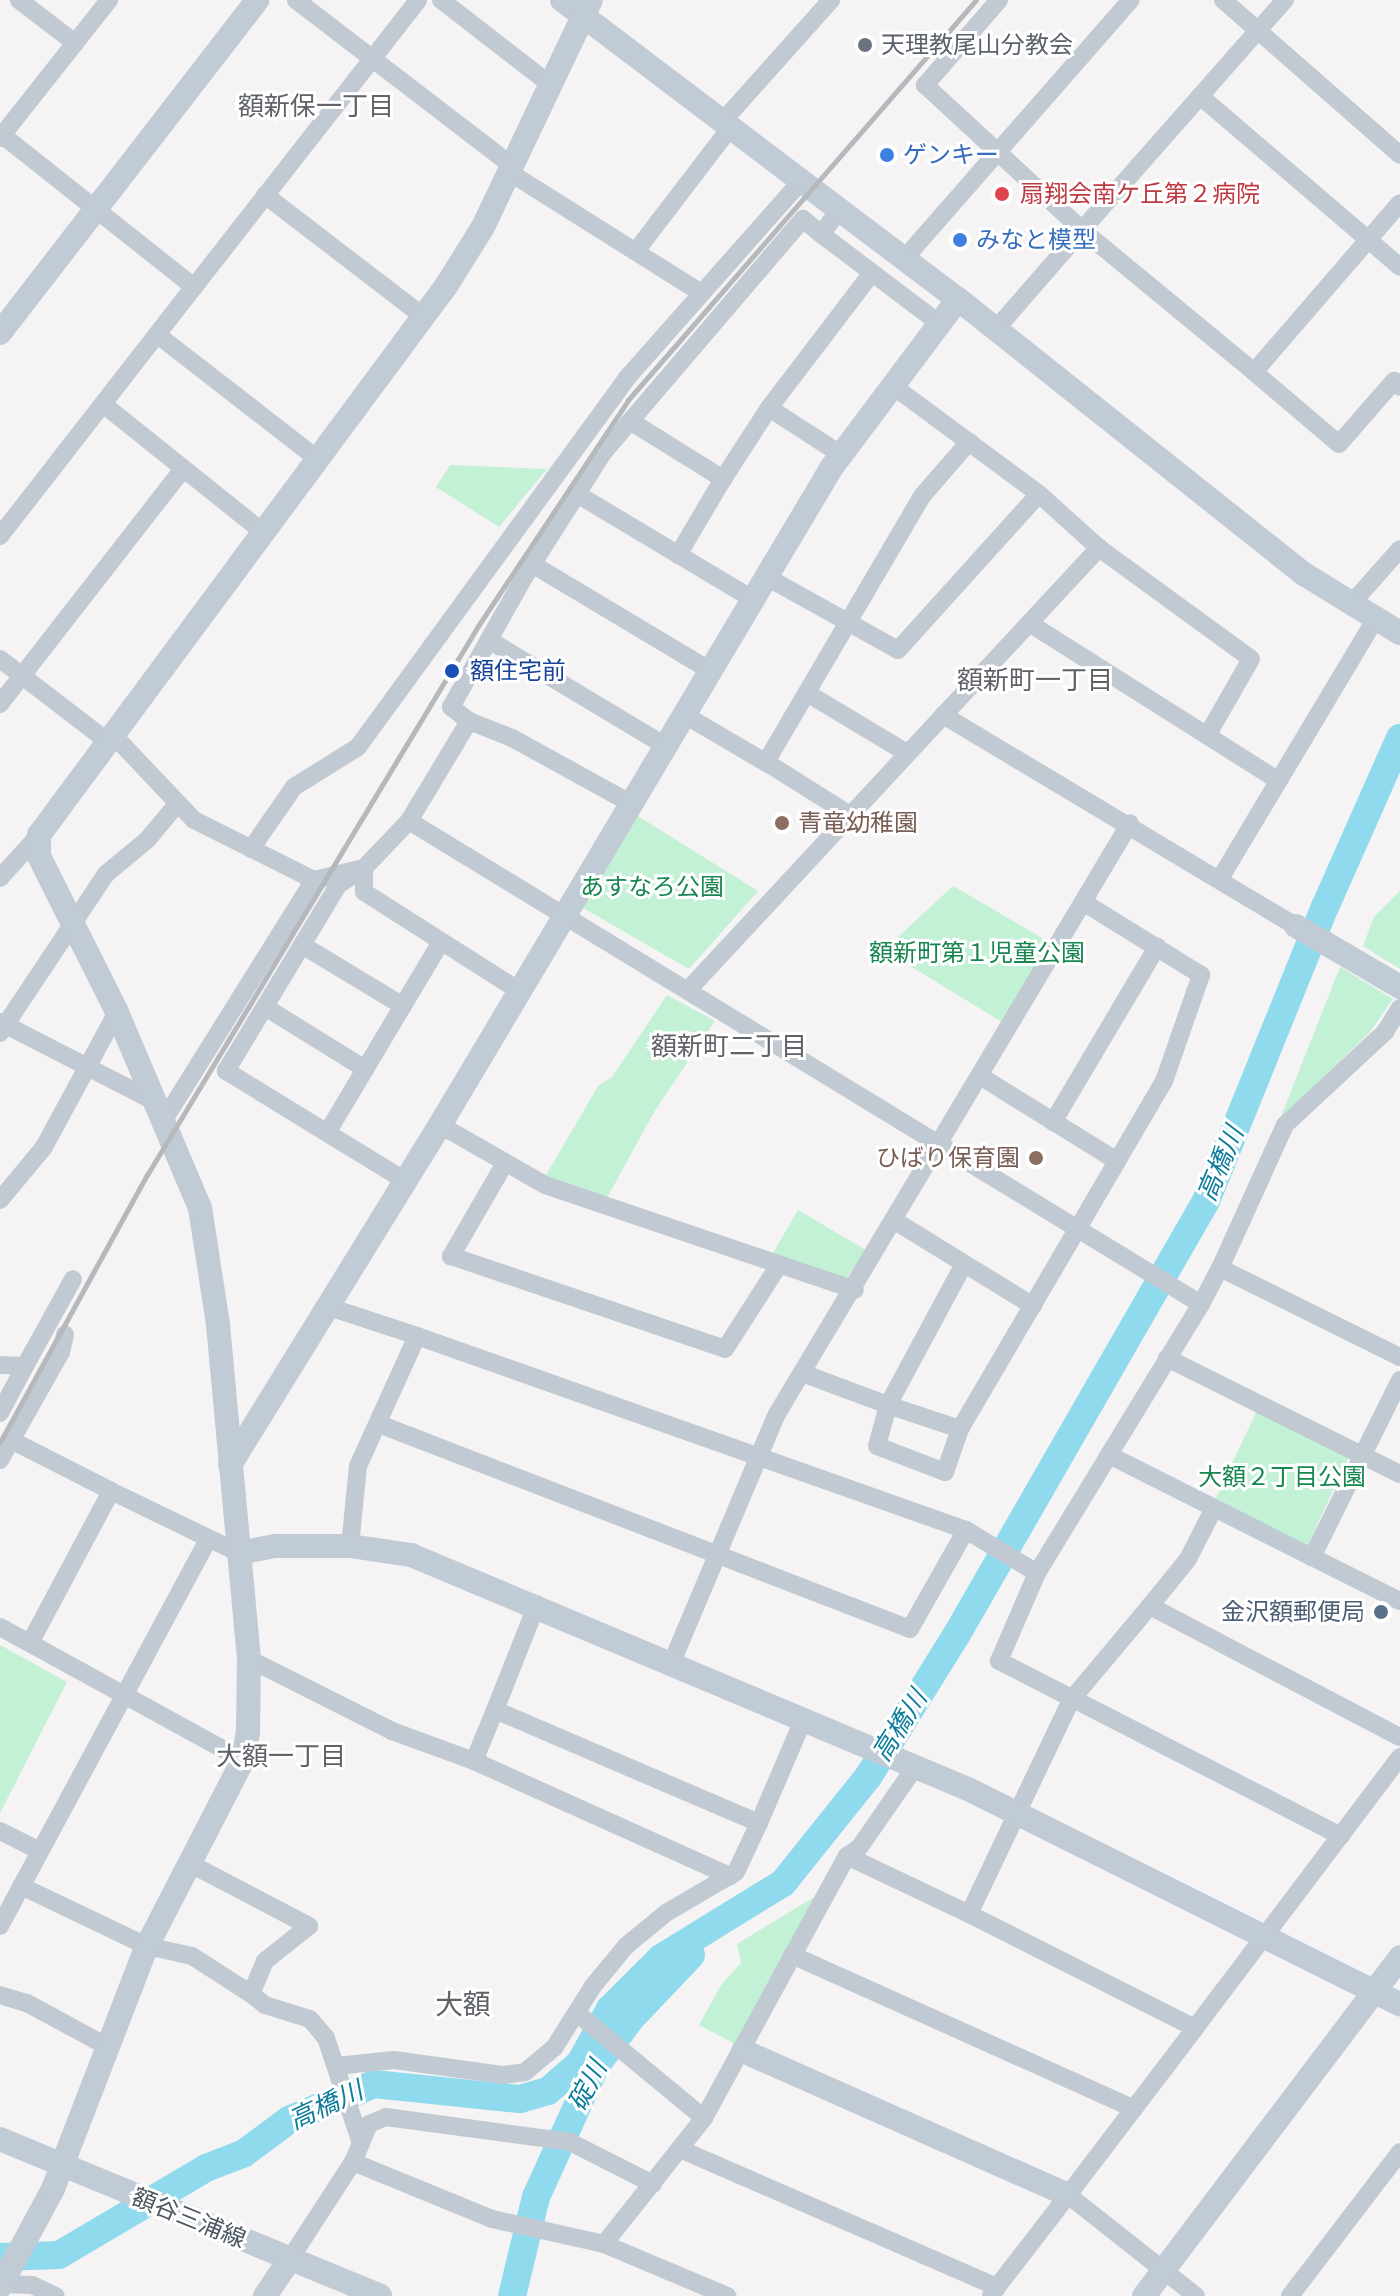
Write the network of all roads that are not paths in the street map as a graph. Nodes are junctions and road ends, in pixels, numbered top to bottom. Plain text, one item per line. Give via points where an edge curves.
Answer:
1 (19, 0) edge
2 (109, 0) edge
3 (257, 0) edge
4 (296, 0) edge
5 (418, 0) edge
6 (441, 0) edge
7 (562, 0) edge
8 (830, 0) edge
9 (999, 0) edge
10 (1131, 0) edge
11 (1223, 0) edge
12 (1285, 0) edge
13 (587, 8) edge
14 (1255, 29) junction
15 (75, 43) junction
16 (373, 59) junction
17 (551, 85) junction
18 (1200, 96) junction
19 (726, 125) junction
20 (1, 136) edge
21 (999, 150) junction
22 (1400, 155) edge
23 (511, 169) junction
24 (800, 182) junction
25 (265, 195) junction
26 (1400, 203) edge
27 (95, 210) junction
28 (839, 211) junction
29 (1082, 230) junction
30 (821, 234) junction
31 (1369, 240) junction
32 (636, 251) junction
33 (904, 259) junction
34 (1400, 267) edge
35 (872, 273) junction
36 (194, 287) junction
37 (701, 293) junction
38 (958, 299) junction
39 (424, 317) junction
40 (940, 324) junction
41 (996, 329) junction
42 (0, 333) edge
43 (159, 336) junction
44 (1254, 372) junction
45 (893, 386) junction
46 (1400, 387) edge
47 (103, 404) junction
48 (769, 408) junction
49 (630, 421) junction
50 (969, 442) junction
51 (840, 454) junction
52 (319, 460) junction
53 (183, 469) junction
54 (723, 479) junction
55 (577, 494) junction
56 (1039, 494) junction
57 (264, 533) junction
58 (0, 536) edge
59 (1099, 548) junction
60 (1400, 549) edge
61 (678, 555) junction
62 (532, 564) junction
63 (765, 576) junction
64 (751, 598) junction
65 (1352, 603) junction
66 (1376, 618) junction
67 (1029, 623) junction
68 (847, 624) junction
69 (1400, 633) edge
70 (489, 640) junction
71 (0, 659) edge
72 (709, 670) junction
73 (22, 676) junction
74 (807, 693) junction
75 (0, 704) edge
76 (683, 714) junction
77 (943, 715) junction
78 (469, 721) junction
79 (1208, 734) junction
80 (107, 741) junction
81 (664, 745) junction
82 (907, 753) junction
83 (770, 765) junction
84 (1277, 780) junction
85 (178, 803) junction
86 (630, 803) junction
87 (850, 815) junction
88 (409, 821) junction
89 (1130, 823) junction
90 (39, 835) junction
91 (251, 849) junction
92 (364, 868) junction
93 (1221, 877) junction
94 (0, 878) edge
95 (314, 880) junction
96 (1083, 902) junction
97 (563, 916) junction
98 (75, 924) junction
99 (1296, 926) joint
100 (441, 942) junction
101 (302, 945) junction
102 (1157, 947) junction
103 (1400, 987) edge
104 (518, 990) junction
105 (688, 990) junction
106 (403, 1006) junction
107 (265, 1007) junction
108 (1400, 1008) edge
109 (117, 1012) junction
110 (2, 1027) edge
111 (87, 1066) junction
112 (365, 1069) junction
113 (980, 1076) junction
114 (157, 1112) junction
115 (1053, 1122) junction
116 (440, 1125) junction
117 (327, 1133) junction
118 (937, 1148) junction
119 (1117, 1161) junction
120 (505, 1163) junction
121 (404, 1180) junction
122 (0, 1200) edge
123 (895, 1221) junction
124 (1078, 1231) junction
125 (964, 1264) junction
126 (779, 1265) junction
127 (1220, 1268) junction
128 (73, 1279) dead end
129 (855, 1290) junction
130 (1197, 1302) junction
131 (1033, 1306) junction
132 (329, 1307) junction
133 (65, 1334) dead end
134 (417, 1336) junction
135 (1400, 1357) edge
136 (1167, 1358) junction
137 (0, 1365) edge
138 (25, 1366) junction
139 (802, 1373) junction
140 (1400, 1380) edge
141 (888, 1405) junction
142 (0, 1413) edge
143 (379, 1424) junction
144 (960, 1429) junction
145 (11, 1440) junction
146 (756, 1454) junction
147 (1109, 1455) junction
148 (1363, 1455) junction
149 (0, 1460) edge
150 (230, 1465) junction
151 (1400, 1474) edge
152 (111, 1491) junction
153 (1213, 1510) junction
154 (971, 1533) junction
155 (207, 1541) junction
156 (350, 1546) junction
157 (239, 1553) junction
158 (719, 1555) junction
159 (1312, 1557) junction
160 (1033, 1571) junction
161 (1400, 1601) edge
162 (537, 1604) junction
163 (1150, 1606) junction
164 (0, 1627) edge
165 (30, 1643) junction
166 (249, 1659) junction
167 (672, 1662) junction
168 (123, 1696) junction
169 (1071, 1700) junction
170 (495, 1710) junction
171 (804, 1718) junction
172 (1400, 1737) edge
173 (1400, 1757) edge
174 (243, 1760) junction
175 (474, 1761) junction
176 (912, 1766) junction
177 (1018, 1813) junction
178 (759, 1823) junction
179 (0, 1831) edge
180 (1341, 1836) junction
181 (40, 1851) junction
182 (847, 1856) junction
183 (191, 1864) junction
184 (730, 1876) junction
185 (21, 1886) junction
186 (969, 1914) junction
187 (0, 1926) edge
188 (1267, 1937) junction
189 (147, 1946) junction
190 (792, 1955) junction
191 (1400, 1957) edge
192 (1374, 1991) junction
193 (251, 1994) junction
194 (0, 1995) edge
195 (1400, 2004) edge
196 (583, 2018) dead end
197 (1195, 2028) junction
198 (108, 2047) junction
199 (743, 2051) junction
200 (338, 2072) junction
201 (1134, 2109) junction
202 (704, 2118) junction
203 (0, 2139) edge
204 (361, 2143) junction
205 (682, 2150) junction
206 (1400, 2152) edge
207 (353, 2162) junction
208 (63, 2165) junction
209 (653, 2184) junction
210 (1068, 2195) junction
211 (604, 2244) junction
212 (290, 2259) junction
213 (1163, 2271) junction
214 (3, 2282) edge
215 (994, 2292) edge
216 (56, 2296) edge
217 (265, 2296) edge
218 (380, 2296) edge
219 (727, 2296) edge
220 (1144, 2296) edge
221 (1196, 2296) edge
222 (1290, 2296) edge

1 - 15 street
2 - 15 street
3 - 27 street
4 - 16 street
5 - 16 street
6 - 17 street
7 - 13 street
8 - 19 street
9 - 21 street via 925,85
10 - 21 street
11 - 14 street
12 - 14 street
13 - 17 street
13 - 19 street
14 - 18 street
14 - 22 street
15 - 20 street
16 - 23 street
16 - 25 street
17 - 23 street
18 - 29 street
18 - 31 street
19 - 24 street
19 - 32 street
20 - 27 street
21 - 29 street
21 - 33 street
23 - 32 street
23 - 39 street via 483,227
24 - 28 street
24 - 37 street
25 - 36 street
25 - 39 street
26 - 31 street
27 - 36 street
27 - 42 street
28 - 30 street
28 - 33 street
29 - 41 street
29 - 44 street
30 - 35 street
30 - 49 street via 803,219
31 - 34 street
31 - 44 street
32 - 37 street
33 - 38 street
35 - 40 street
35 - 48 street
36 - 43 street
37 - 91 street via 626,379 358,747 294,787
38 - 40 street
38 - 41 street
39 - 52 street
40 - 45 street
41 - 65 street via 1304,574
43 - 47 street
43 - 52 street
44 - 46 street via 1339,444 1394,381
45 - 50 street
45 - 51 street
47 - 53 street
47 - 58 street
48 - 51 street
48 - 54 street
49 - 54 street
49 - 55 street
50 - 56 street
50 - 68 street via 922,496
51 - 63 street
52 - 57 street
53 - 57 street
53 - 73 street
54 - 61 street
55 - 61 street
55 - 62 street
56 - 59 street
56 - 68 street via 898,650
57 - 80 street
59 - 67 street
59 - 79 street via 1251,659
60 - 65 street
61 - 64 street
62 - 70 street
62 - 72 street
63 - 64 street
63 - 68 street
64 - 72 street
65 - 66 street
66 - 69 street
66 - 84 street
67 - 77 street
67 - 79 street
68 - 74 street
70 - 78 street via 451,707
70 - 81 street
71 - 73 street
72 - 76 street
73 - 75 street
73 - 80 street
74 - 82 street
74 - 83 street via 766,762
76 - 81 street
76 - 83 street
77 - 82 street
77 - 89 street
78 - 86 street via 512,738
78 - 88 street
79 - 84 street
80 - 85 street via 118,740
80 - 90 street
81 - 86 street
82 - 87 street
83 - 87 street
84 - 93 street
85 - 91 street via 194,820
85 - 98 street via 147,840 106,874
86 - 97 street
87 - 105 street
88 - 92 street
88 - 97 street
89 - 93 street
89 - 96 street
90 - 94 street
90 - 98 street via 39,856
91 - 95 street
92 - 95 street
92 - 100 street via 364,892
92 - 101 street via 338,885
93 - 99 street
95 - 114 street
96 - 102 street
96 - 113 street
97 - 104 street
97 - 105 street
98 - 109 street
98 - 110 street
99 - 103 street
100 - 104 street
100 - 106 street
101 - 106 street
101 - 107 street
102 - 115 street
102 - 119 street via 1201,975 1164,1081
104 - 116 street
105 - 118 street
106 - 112 street
107 - 112 street
107 - 117 street via 226,1071
108 - 127 street via 1385,1032 1285,1125
109 - 111 street
109 - 114 street
110 - 111 street
111 - 114 street
111 - 122 street via 44,1147
112 - 117 street
113 - 115 street
113 - 118 street
114 - 150 street via 200,1208 218,1324
115 - 119 street
116 - 120 street
116 - 121 street
117 - 121 street
118 - 123 street
118 - 124 street
119 - 124 street
120 - 126 street via 545,1185
120 - 126 street via 451,1256 725,1349
121 - 132 street
123 - 125 street
123 - 129 street
124 - 130 street
124 - 131 street
125 - 131 street
125 - 141 street
126 - 129 street
127 - 130 street
127 - 135 street
128 - 138 street
129 - 139 street
130 - 136 street
131 - 144 street
132 - 134 street
132 - 150 street
133 - 145 street via 61,1352
134 - 143 street
134 - 146 street
136 - 147 street
136 - 148 street
137 - 138 street
138 - 142 street
139 - 141 street
139 - 146 street
140 - 148 street
141 - 144 street
141 - 144 street via 877,1446 945,1472
143 - 156 street via 358,1466
143 - 158 street
145 - 149 street
145 - 152 street
146 - 154 street
146 - 158 street
147 - 153 street
147 - 160 street
148 - 151 street
148 - 159 street
150 - 157 street
152 - 155 street
152 - 165 street
153 - 159 street
153 - 163 street via 1188,1559
154 - 158 street via 910,1629
154 - 160 street
155 - 157 street
155 - 168 street
156 - 157 street via 276,1546
156 - 162 street via 411,1555
157 - 166 street
158 - 167 street
159 - 161 street
160 - 169 street via 999,1661
162 - 167 street
162 - 170 street
163 - 169 street
163 - 172 street
164 - 165 street
165 - 168 street
166 - 174 street
166 - 175 street via 392,1731
167 - 171 street
168 - 174 street
168 - 181 street
169 - 177 street
169 - 180 street
170 - 175 street
170 - 178 street
171 - 176 street
171 - 178 street
173 - 180 street
174 - 183 street
175 - 184 street
176 - 177 street
176 - 182 street via 859,1848
177 - 186 street
177 - 188 street
178 - 184 street
179 - 181 street
180 - 188 street
181 - 185 street
182 - 186 street
182 - 190 street
183 - 189 street
183 - 193 street via 309,1926 265,1961
184 - 200 street via 666,1913 626,1946 554,2048 525,2072 504,2075 394,2060
185 - 187 street
185 - 189 street
186 - 197 street
188 - 192 street
188 - 197 street
189 - 193 street via 192,1956
189 - 198 street
190 - 199 street
190 - 201 street
191 - 192 street
192 - 195 street
192 - 213 street
193 - 200 street via 265,2005 310,2019 326,2038
194 - 198 street via 27,2003
196 - 202 street
197 - 201 street
198 - 208 street
199 - 202 street
199 - 210 street
200 - 204 street
201 - 210 street
202 - 205 street
203 - 208 street, 額谷三浦線
204 - 207 street
204 - 209 street via 369,2124 386,2117 547,2138 580,2147
205 - 209 street
205 - 215 street
206 - 222 street
207 - 211 street via 512,2225
207 - 212 street
208 - 212 street, 額谷三浦線
208 - 214 street via 31,2237
209 - 211 street
210 - 213 street
210 - 215 street
211 - 219 street
212 - 217 street
212 - 218 street, 額谷三浦線
213 - 220 street
213 - 221 street
214 - 216 street via 32,2285

